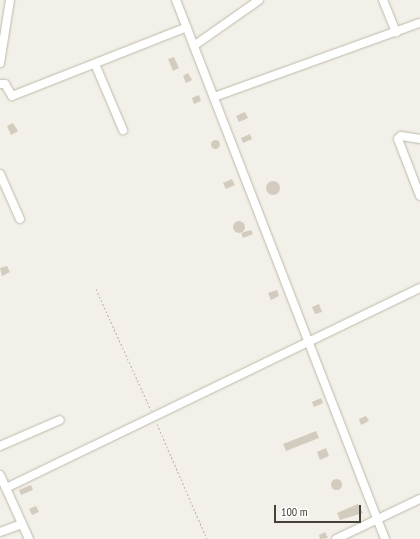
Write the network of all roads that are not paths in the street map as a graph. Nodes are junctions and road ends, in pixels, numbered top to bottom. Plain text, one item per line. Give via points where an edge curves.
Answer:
1 (10, 0) edge
2 (176, 0) edge
3 (259, 0) edge
4 (384, 0) edge
5 (420, 23) edge
6 (187, 27) junction
7 (396, 32) junction
8 (195, 45) junction
9 (0, 64) edge
10 (95, 64) junction
11 (0, 84) edge
12 (214, 97) junction
13 (123, 130) dead end
14 (420, 138) edge
15 (0, 174) edge
16 (420, 196) edge
17 (20, 219) dead end
18 (420, 288) edge
19 (309, 342) junction
20 (60, 420) dead end
21 (0, 446) edge
22 (0, 475) edge
23 (6, 488) junction
24 (420, 500) edge
25 (378, 519) junction
26 (22, 524) junction
27 (0, 532) edge
28 (29, 539) edge
29 (336, 539) edge
30 (385, 539) edge

1 - 9 street
2 - 6 street
3 - 8 street
4 - 7 street
5 - 7 street
6 - 8 street
6 - 10 street
7 - 12 street
8 - 12 street
10 - 11 street via 12,96 5,84
10 - 13 street
12 - 19 street
14 - 16 street via 401,136 398,139
15 - 17 street
18 - 19 street via 365,311
19 - 23 street
19 - 25 street
20 - 21 street
22 - 23 street
23 - 26 street
24 - 25 street
25 - 29 street
25 - 30 street
26 - 27 street
26 - 28 street

